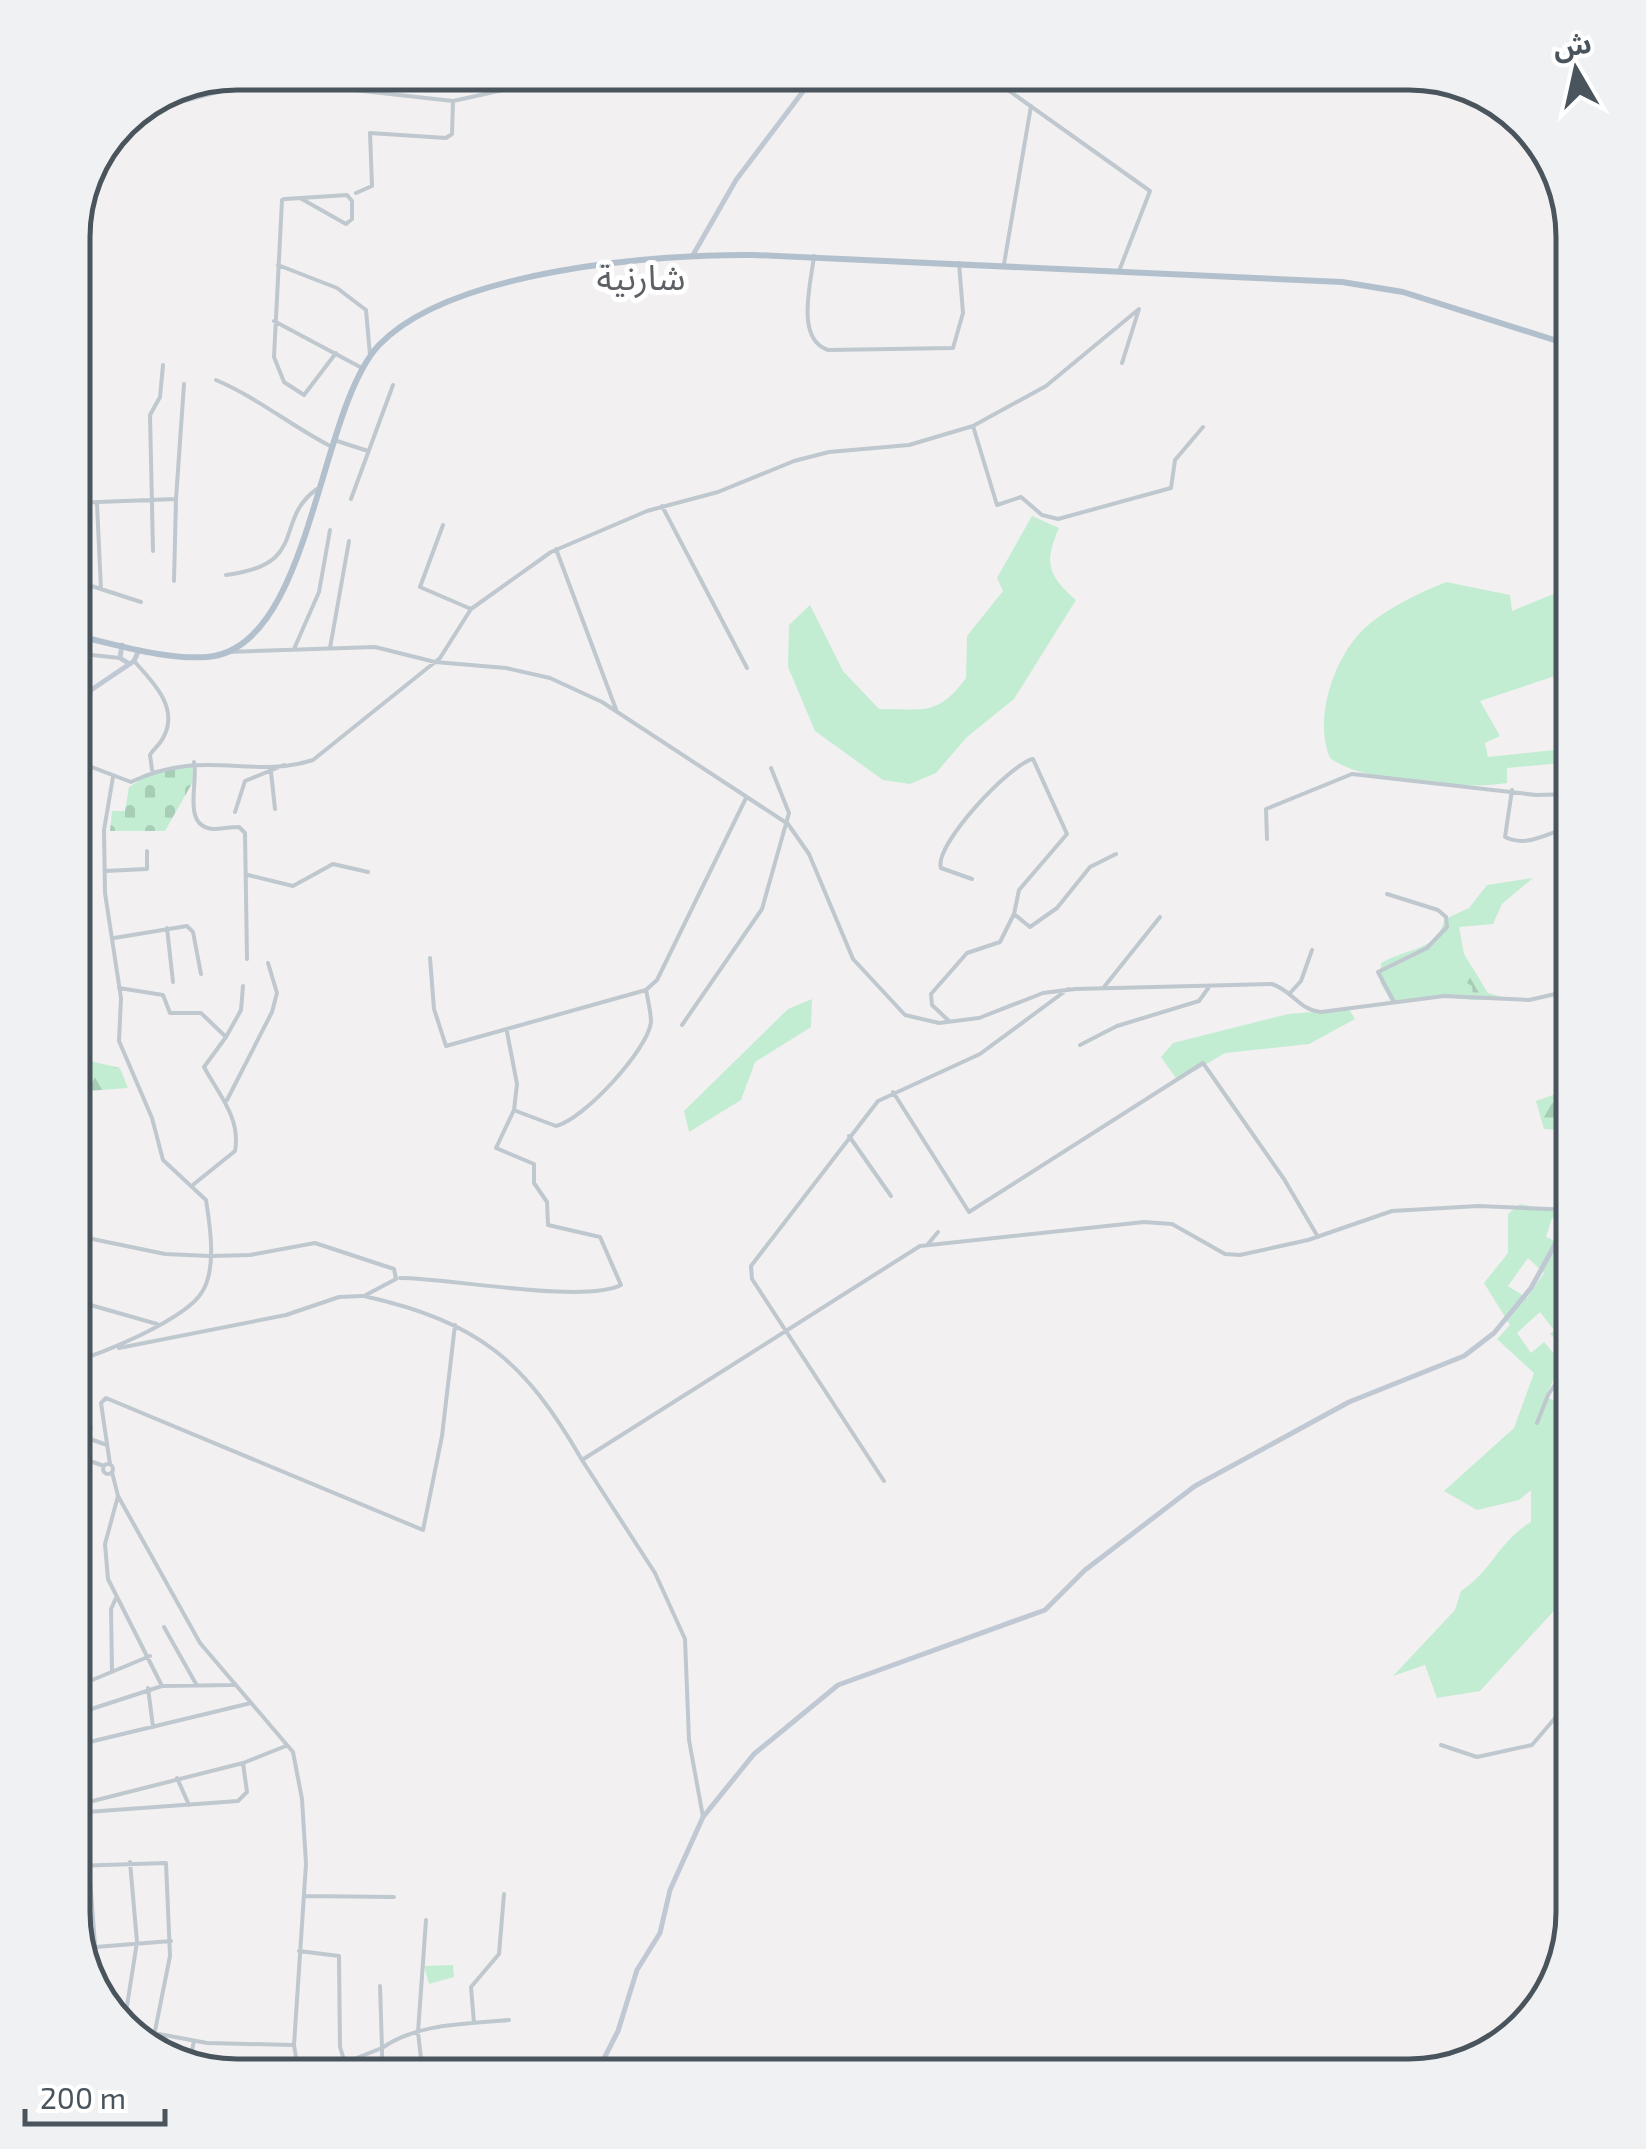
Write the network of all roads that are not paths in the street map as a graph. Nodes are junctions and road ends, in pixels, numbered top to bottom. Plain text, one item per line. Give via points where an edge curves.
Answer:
1 (361, 90) edge
2 (501, 90) edge
3 (802, 90) edge
4 (1008, 90) edge
5 (216, 92) edge
6 (185, 100) edge
7 (453, 101) junction
8 (1031, 106) junction
9 (356, 193) dead end
10 (300, 198) junction
11 (704, 242) junction
12 (708, 254) junction
13 (692, 255) junction
14 (814, 256) junction
15 (959, 264) junction
16 (278, 265) junction
17 (1004, 265) junction
18 (1119, 271) junction
19 (274, 321) junction
20 (1556, 341) edge
21 (336, 353) junction
22 (370, 356) junction
23 (1122, 363) dead end
24 (163, 365) dead end
25 (362, 368) junction
26 (216, 380) dead end
27 (184, 384) dead end
28 (393, 386) dead end
29 (974, 426) junction
30 (1203, 427) dead end
31 (333, 443) junction
32 (368, 450) junction
33 (320, 486) junction
34 (153, 498) junction
35 (176, 499) junction
36 (352, 499) dead end
37 (90, 502) edge
38 (97, 502) junction
39 (662, 506) junction
40 (443, 525) dead end
41 (330, 530) dead end
42 (349, 542) dead end
43 (556, 550) junction
44 (153, 551) dead end
45 (226, 575) dead end
46 (174, 581) dead end
47 (90, 585) edge
48 (102, 589) junction
49 (141, 602) dead end
50 (470, 609) junction
51 (90, 638) edge
52 (122, 645) junction
53 (330, 648) junction
54 (140, 649) junction
55 (294, 649) junction
56 (227, 652) junction
57 (90, 655) edge
58 (120, 658) junction
59 (131, 662) junction
60 (435, 662) junction
61 (747, 668) dead end
62 (91, 690) joint
63 (90, 693) edge
64 (617, 712) junction
65 (194, 762) junction
66 (284, 765) junction
67 (90, 767) edge
68 (771, 768) dead end
69 (152, 770) junction
70 (271, 772) junction
71 (113, 777) junction
72 (1512, 790) junction
73 (1556, 795) edge
74 (746, 798) junction
75 (276, 809) dead end
76 (235, 812) dead end
77 (788, 824) junction
78 (1556, 833) edge
79 (1267, 839) dead end
80 (147, 851) dead end
81 (1116, 854) dead end
82 (105, 871) junction
83 (368, 872) dead end
84 (248, 874) junction
85 (972, 878) dead end
86 (1388, 894) dead end
87 (1014, 914) junction
88 (1160, 917) dead end
89 (167, 928) junction
90 (114, 938) junction
91 (1312, 950) dead end
92 (430, 958) dead end
93 (247, 959) dead end
94 (268, 963) dead end
95 (201, 974) dead end
96 (173, 982) dead end
97 (1211, 985) junction
98 (243, 986) dead end
99 (120, 988) junction
100 (1068, 989) junction
101 (1102, 989) junction
102 (646, 990) junction
103 (1291, 992) junction
104 (1556, 994) edge
105 (1394, 1002) junction
106 (949, 1022) junction
107 (682, 1025) dead end
108 (507, 1032) junction
109 (226, 1037) junction
110 (1080, 1045) dead end
111 (894, 1092) junction
112 (226, 1102) junction
113 (514, 1110) junction
114 (848, 1136) junction
115 (194, 1184) junction
116 (891, 1196) dead end
117 (1556, 1211) edge
118 (938, 1232) dead end
119 (1318, 1237) junction
120 (90, 1239) edge
121 (928, 1244) junction
122 (1556, 1245) edge
123 (210, 1256) junction
124 (398, 1278) junction
125 (364, 1296) junction
126 (90, 1305) edge
127 (157, 1324) junction
128 (455, 1324) junction
129 (787, 1332) junction
130 (114, 1348) junction
131 (90, 1357) edge
132 (1556, 1384) edge
133 (1537, 1423) dead end
134 (90, 1439) edge
135 (107, 1445) junction
136 (90, 1460) edge
137 (582, 1460) junction
138 (107, 1465) junction
139 (884, 1481) dead end
140 (118, 1496) junction
141 (116, 1598) junction
142 (164, 1627) dead end
143 (150, 1656) junction
144 (112, 1672) junction
145 (90, 1681) edge
146 (196, 1685) junction
147 (234, 1685) junction
148 (162, 1686) junction
149 (148, 1688) junction
150 (251, 1703) junction
151 (90, 1709) edge
152 (1556, 1718) edge
153 (153, 1727) junction
154 (90, 1742) edge
155 (1441, 1745) dead end
156 (286, 1746) junction
157 (243, 1764) junction
158 (177, 1778) junction
159 (90, 1802) edge
160 (190, 1806) junction
161 (90, 1813) edge
162 (702, 1817) junction
163 (130, 1862) junction
164 (90, 1864) edge
165 (90, 1876) edge
166 (504, 1894) dead end
167 (303, 1896) junction
168 (394, 1897) dead end
169 (426, 1920) dead end
170 (171, 1941) junction
171 (137, 1942) junction
172 (96, 1947) joint
173 (299, 1952) junction
174 (380, 1986) dead end
175 (126, 2009) edge
176 (509, 2020) dead end
177 (474, 2023) junction
178 (418, 2032) junction
179 (157, 2034) joint
180 (194, 2041) junction
181 (294, 2046) junction
182 (382, 2048) junction
183 (192, 2052) edge
184 (296, 2059) edge
185 (344, 2059) edge
186 (354, 2059) edge
187 (382, 2059) edge
188 (421, 2059) edge
189 (604, 2059) edge

1 - 7 street
2 - 7 street
3 - 11 street via 740,174
4 - 8 street
5 - 6 street
7 - 9 street via 452,134 446,138 370,132 372,186
8 - 17 street
8 - 18 street via 1150,191
10 - 10 street via 336,222 352,219 350,196
10 - 16 street via 281,201
11 - 12 street
11 - 13 street
12 - 13 main road
12 - 14 main road
13 - 22 main road via 552,273 469,295 404,324
14 - 15 main road
14 - 15 street via 810,332 828,350 953,348 963,312
15 - 17 main road
16 - 19 street
16 - 22 street via 337,288 366,310
17 - 18 main road
18 - 20 main road via 1367,284
19 - 21 street
19 - 21 street via 275,366 299,394 311,392
21 - 25 street
22 - 25 main road
23 - 29 street via 1139,309 1046,386
24 - 34 street via 150,415
25 - 31 main road
26 - 31 street
27 - 35 street
28 - 32 street
29 - 30 street via 997,506 1021,497 1058,519 1171,488 1175,460
29 - 39 street via 909,445 813,456
31 - 32 street
31 - 33 main road
32 - 36 street
33 - 45 street via 307,496 275,558 262,568
33 - 56 main road via 281,592 252,635
34 - 35 street
34 - 38 street
34 - 44 street
35 - 46 street
37 - 38 street
38 - 48 street
39 - 43 street
39 - 61 street
40 - 50 street via 420,586
41 - 55 street via 318,592
42 - 53 street
43 - 50 street
43 - 64 street
47 - 48 street
48 - 49 street
50 - 60 street
51 - 52 main road
52 - 54 main road
52 - 58 street
53 - 55 street
53 - 60 street via 384,648
54 - 56 main road via 191,656
54 - 59 street
55 - 56 street
57 - 58 street
58 - 59 street
59 - 62 street
59 - 69 street via 166,704 166,735 150,755
60 - 64 street via 534,674
60 - 66 street via 320,756
62 - 63 street
64 - 74 street
65 - 66 street
65 - 69 street
65 - 84 street via 192,809 208,828 244,830
66 - 70 street
67 - 71 street
68 - 77 street
69 - 71 street via 132,782
70 - 75 street
70 - 76 street via 245,780
71 - 82 street
72 - 73 street
72 - 78 street via 1506,837 1522,843
72 - 79 street via 1352,774 1266,809
74 - 77 street
74 - 102 street via 657,980
77 - 106 street via 809,854 866,978 904,1015
77 - 107 street via 756,920
80 - 82 street via 147,869
81 - 87 street via 1090,867 1057,908 1030,927
82 - 90 street
83 - 84 street via 332,864 292,886
84 - 93 street
85 - 87 street via 941,868 942,851 1015,766 1033,760 1067,834 1018,890
86 - 105 street via 1438,910 1447,927 1427,948 1378,972
87 - 106 street via 1000,942 967,953 931,994 932,1005
88 - 101 street
89 - 90 street
89 - 95 street via 191,928
89 - 96 street
90 - 99 street
91 - 103 street
92 - 108 street via 434,1010 446,1046
94 - 112 street via 277,993 272,1012
97 - 101 street
97 - 103 street via 1272,984
97 - 110 street via 1199,1002 1117,1026
98 - 109 street via 241,1010
99 - 109 street via 163,995 170,1013 201,1013
99 - 115 street via 120,1046 164,1160
100 - 101 street
100 - 106 street
100 - 111 street via 980,1054
102 - 108 street
102 - 113 street via 651,1024 636,1052 585,1110 556,1126
103 - 105 street via 1313,1012
104 - 105 street
108 - 113 street via 518,1084
109 - 112 street via 204,1065
111 - 114 street
111 - 119 street via 969,1212 1203,1063
112 - 115 street via 237,1129 235,1151
113 - 124 street via 496,1148 534,1164 549,1226 602,1238 620,1286 498,1288
114 - 116 street
114 - 129 street via 750,1266
115 - 123 street via 206,1200
117 - 119 street via 1489,1206 1392,1211
118 - 121 street
119 - 121 street via 1226,1254 1172,1224 1144,1222
120 - 123 street
121 - 129 street
122 - 162 street via 1538,1279 1478,1347 1349,1402 1195,1486 1085,1570 1046,1610 838,1685 747,1761
123 - 124 street via 315,1243 394,1269
123 - 127 street via 200,1295
124 - 125 street
125 - 128 street
125 - 130 street
126 - 127 street
127 - 130 street
128 - 135 street via 423,1530 106,1398
128 - 137 street via 521,1371
129 - 137 street
129 - 139 street
130 - 131 street
132 - 133 street
134 - 135 street
135 - 138 street
136 - 138 street
137 - 162 street via 655,1572 685,1639 689,1740
138 - 140 street
140 - 141 street via 105,1555
140 - 147 street via 187,1623
141 - 143 street
141 - 144 street
142 - 146 street
143 - 144 street
143 - 148 street
144 - 145 street
146 - 147 street
146 - 148 street
147 - 150 street
148 - 149 street
149 - 151 street
149 - 153 street
150 - 153 street
150 - 156 street
152 - 155 street via 1532,1745 1476,1757
153 - 154 street
156 - 157 street
156 - 167 street via 302,1799
157 - 158 street
157 - 160 street via 242,1800
158 - 159 street
158 - 160 street
160 - 161 street
162 - 189 street
163 - 164 street
163 - 170 street via 166,1863
163 - 171 street
165 - 172 street
166 - 177 street via 500,1950 471,1987
167 - 168 street
167 - 173 street
169 - 178 street
170 - 171 street
170 - 179 street
171 - 172 street
171 - 175 street
173 - 181 street
173 - 185 street via 339,1956
174 - 182 street
176 - 177 street
177 - 178 street
178 - 182 street
178 - 188 street
179 - 180 street
180 - 181 street
180 - 183 street
181 - 184 street
182 - 186 street
182 - 187 street

